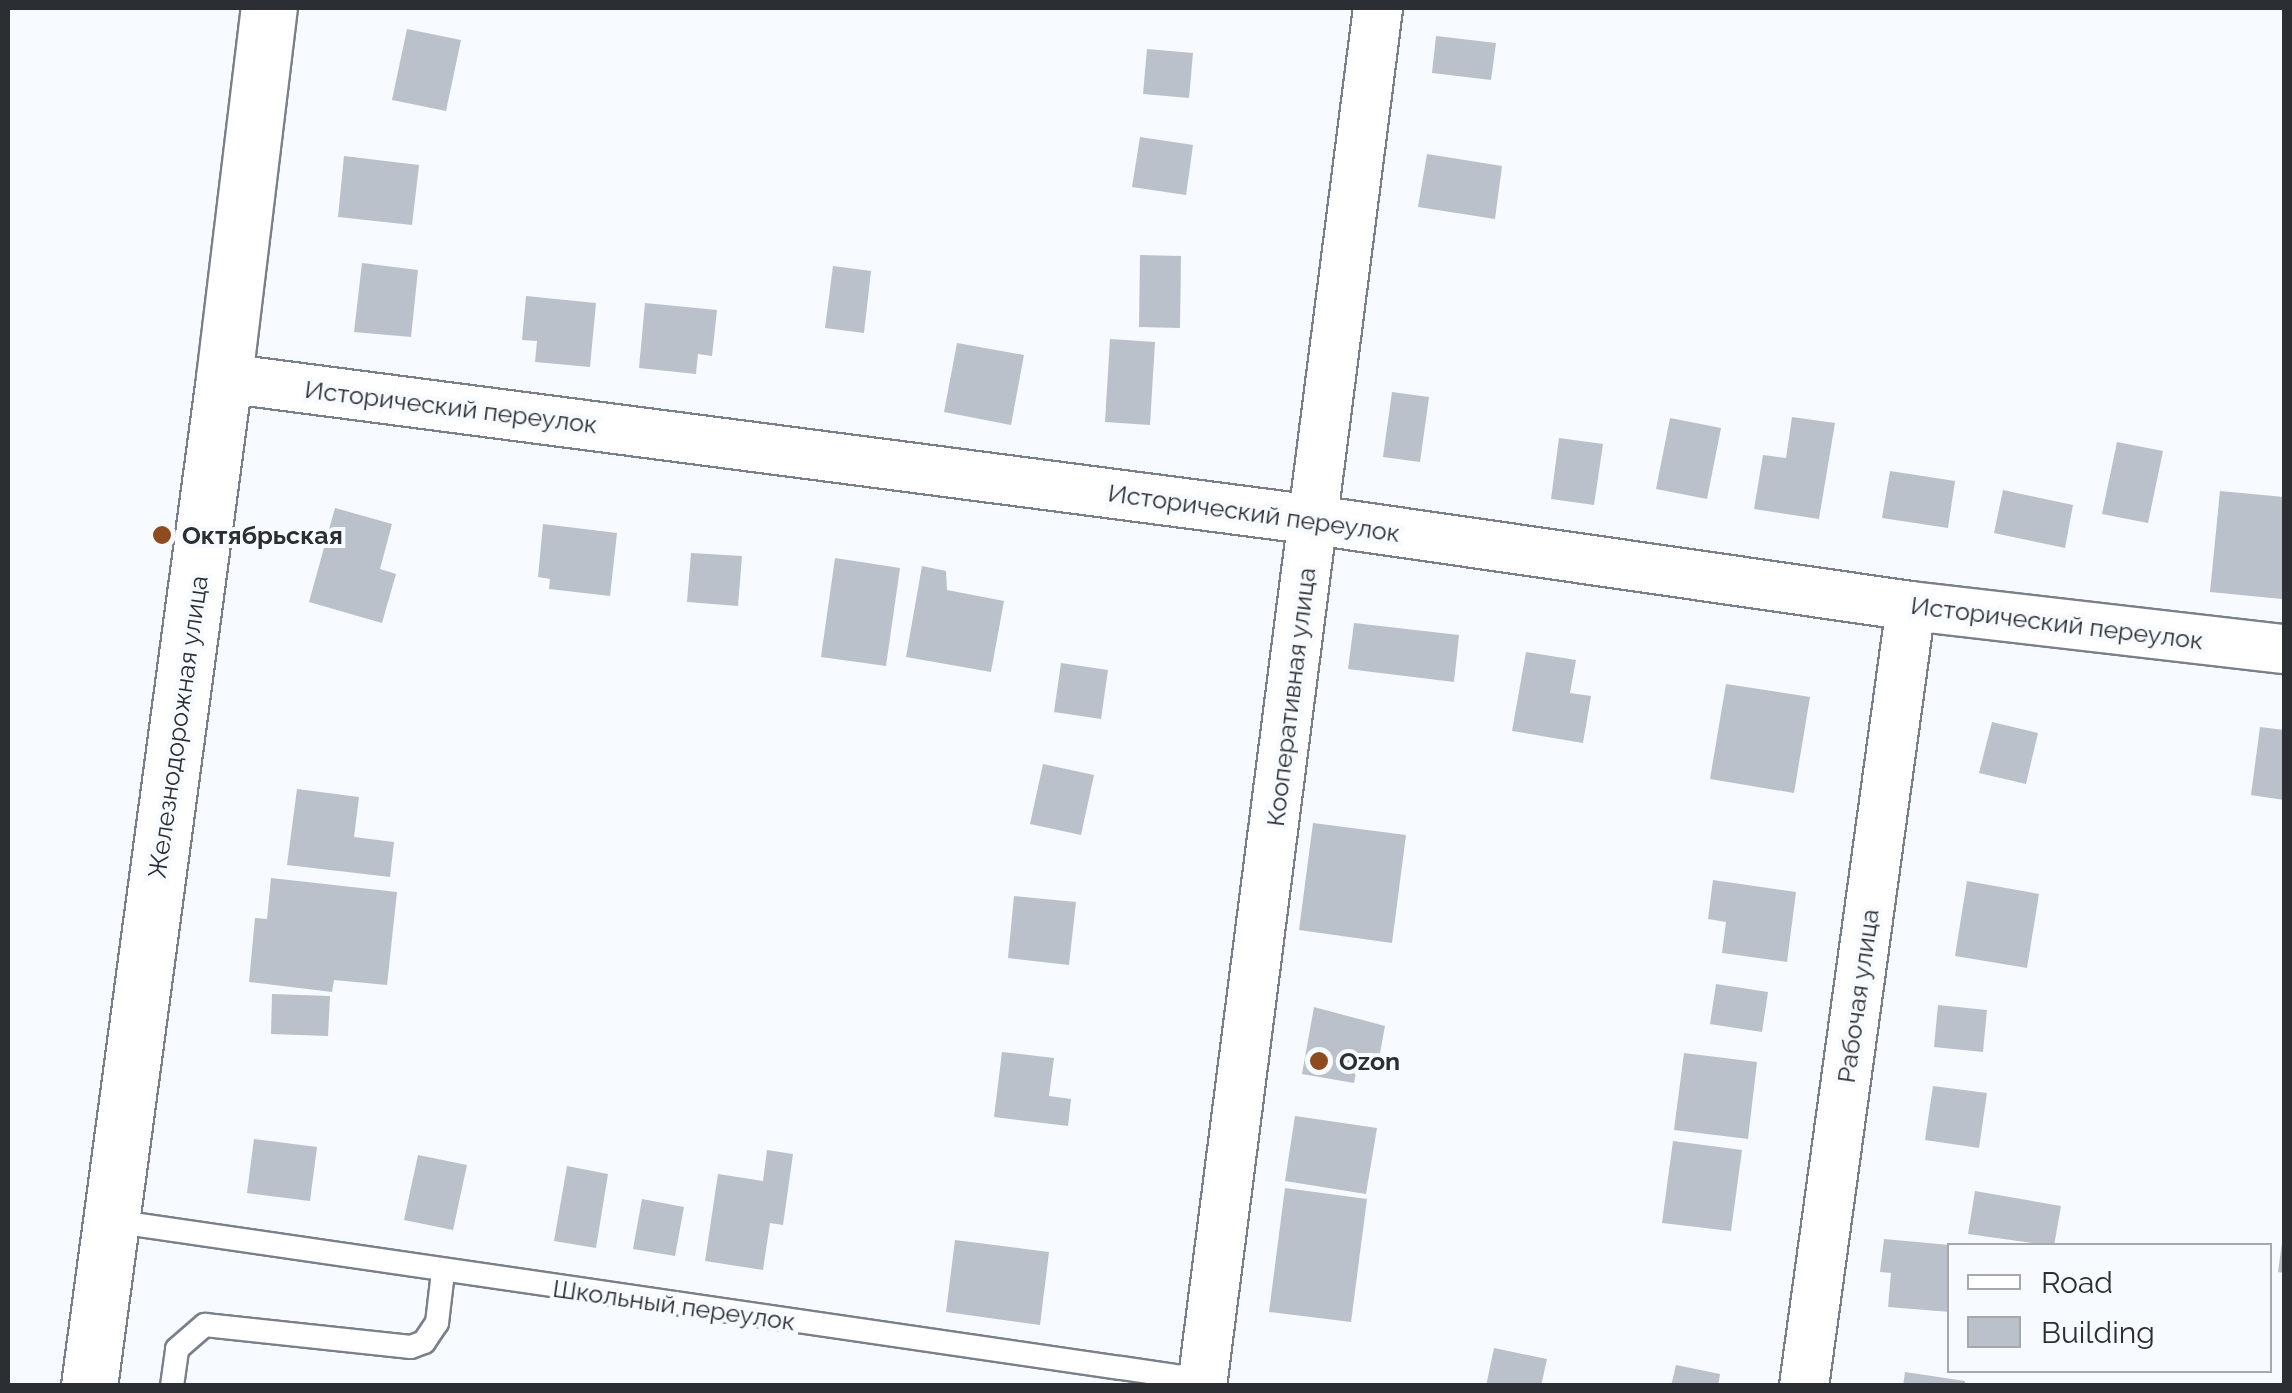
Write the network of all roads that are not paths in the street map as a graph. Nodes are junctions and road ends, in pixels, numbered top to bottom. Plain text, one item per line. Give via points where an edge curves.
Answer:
1 (269, 8) edge
2 (1378, 8) edge
3 (224, 378) junction
4 (1314, 520) junction
5 (1911, 606) junction
6 (2284, 648) edge
7 (112, 1221) junction
8 (443, 1272) junction
9 (1214, 1384) edge
10 (89, 1386) edge
11 (172, 1386) edge
12 (1804, 1386) edge

1 - 3 main road, Железнодорожная улица
2 - 4 street, Кооперативная улица
3 - 4 street, Исторический переулок
3 - 7 main road, Железнодорожная улица
4 - 5 street, Исторический переулок
4 - 9 street, Кооперативная улица
5 - 6 street, Исторический переулок
5 - 12 street, Рабочая улица
7 - 8 lane, Школьный переулок
7 - 10 main road, Железнодорожная улица
8 - 9 lane, Школьный переулок
8 - 11 lane via 436,1323 411,1348 205,1324 177,1348

